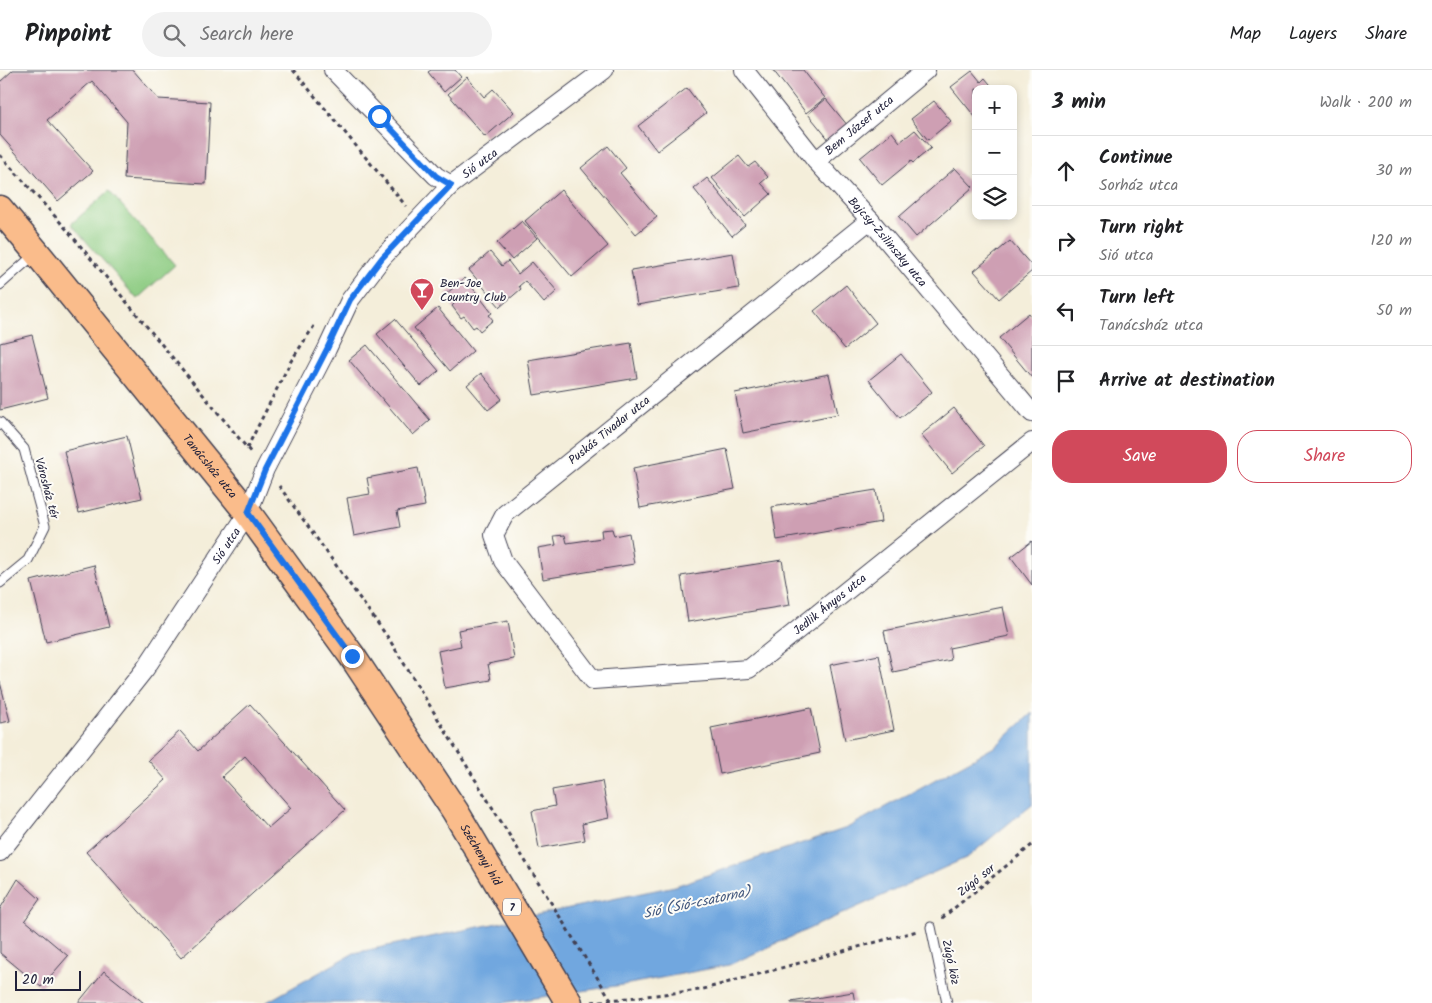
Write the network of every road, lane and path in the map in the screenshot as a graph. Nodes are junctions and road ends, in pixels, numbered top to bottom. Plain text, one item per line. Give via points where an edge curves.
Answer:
1 (293, 70) edge
2 (333, 70) edge
3 (604, 70) edge
4 (744, 70) edge
5 (926, 70) edge
6 (816, 160) junction
7 (451, 185) junction
8 (0, 209) edge
9 (412, 213) dead end
10 (870, 220) junction
11 (38, 252) junction
12 (0, 285) edge
13 (315, 324) dead end
14 (1032, 413) edge
15 (0, 422) edge
16 (1032, 442) edge
17 (247, 448) dead end
18 (248, 513) junction
19 (0, 583) edge
20 (593, 680) joint
21 (455, 811) joint
22 (508, 833) dead end
23 (1032, 845) edge
24 (0, 852) edge
25 (931, 928) junction
26 (580, 1002) edge
27 (612, 1003) edge
28 (947, 1003) edge

1 - 9 path
2 - 7 street via 436,176
3 - 7 street, Sió utca
4 - 6 street, Bajcsy-Zsilinszky utca
5 - 6 street, Bem József utca
6 - 10 street, Bajcsy-Zsilinszky utca
7 - 18 street, Sió utca via 382,258 350,300 265,470
8 - 11 main road, Tanácsház utca / 7
10 - 14 street, Bajcsy-Zsilinszky utca
10 - 20 street, Puskás Tivadar utca via 505,514 494,535 503,561
11 - 12 lane
11 - 18 main road, Tanácsház utca / 7
13 - 17 path via 291,361
15 - 19 lane, Városház tér via 24,449 45,526 28,560
16 - 20 street, Jedlik Ányos utca via 749,669
18 - 21 main road, Tanácsház utca / 7 via 352,656
18 - 24 street, Sió utca via 145,669
21 - 26 main road, Széchenyi híd / 7
22 - 27 path, bridge
23 - 25 path, Zúgó sor
25 - 26 path via 700,990
25 - 28 lane, Zúgó köz

